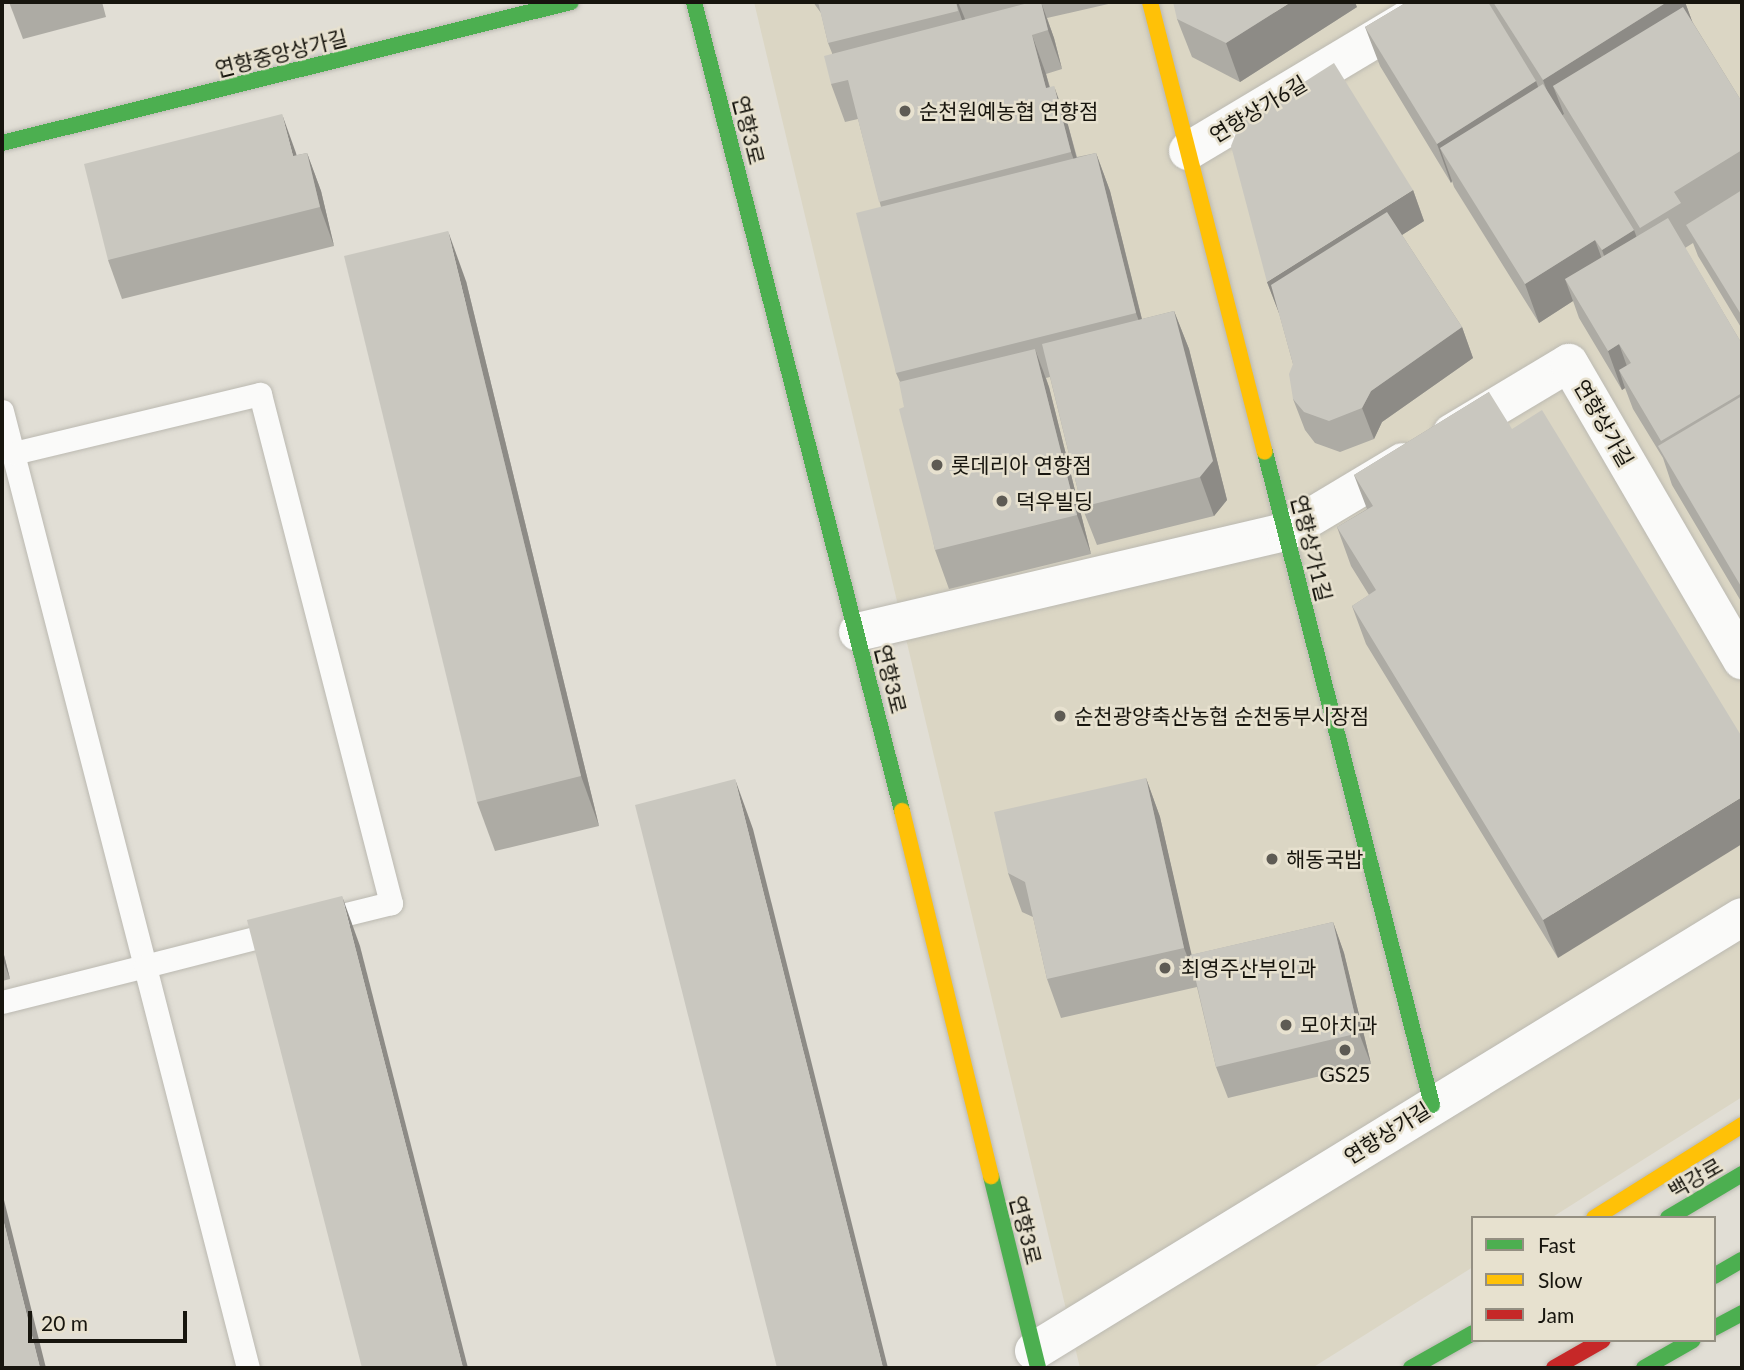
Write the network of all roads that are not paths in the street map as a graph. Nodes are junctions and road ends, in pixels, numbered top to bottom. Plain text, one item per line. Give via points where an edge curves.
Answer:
1 (570, 2) edge
2 (694, 2) edge
3 (1150, 2) edge
4 (1437, 2) edge
5 (2, 143) edge
6 (1188, 151) junction
7 (2, 411) edge
8 (14, 453) junction
9 (1286, 532) junction
10 (858, 632) junction
11 (1742, 660) edge
12 (1742, 917) edge
13 (145, 966) junction
14 (2, 1002) edge
15 (1433, 1105) junction
16 (1742, 1125) edge
17 (1742, 1174) edge
18 (1597, 1216) edge
19 (1671, 1216) edge
20 (1742, 1260) edge
21 (1716, 1275) edge
22 (1742, 1313) edge
23 (1471, 1323) edge
24 (1716, 1327) edge
25 (1471, 1335) edge
26 (1600, 1342) edge
27 (1690, 1342) edge
28 (1443, 1352) junction
29 (1036, 1360) edge
30 (248, 1368) edge
31 (1411, 1368) edge
32 (1554, 1368) edge
33 (1644, 1368) edge

1 - 5 street, 연향중앙상가길
2 - 10 street, 연향3로
3 - 6 street, 연향상가1길
4 - 6 street, 연향상가6길
6 - 9 street, 연향상가1길
7 - 8 lane
8 - 13 lane
8 - 13 lane via 260,394 388,890 391,903
9 - 10 street
9 - 11 street, 연향상가길 via 1569,363
9 - 15 street, 연향상가1길
10 - 29 street, 연향3로
12 - 15 street, 연향상가길
13 - 14 lane
13 - 30 lane
15 - 29 street, 연향상가길
16 - 18 street
17 - 19 street, 백강로
20 - 21 street
22 - 24 street
23 - 28 street
25 - 28 street
26 - 32 street
27 - 33 street
28 - 31 street

